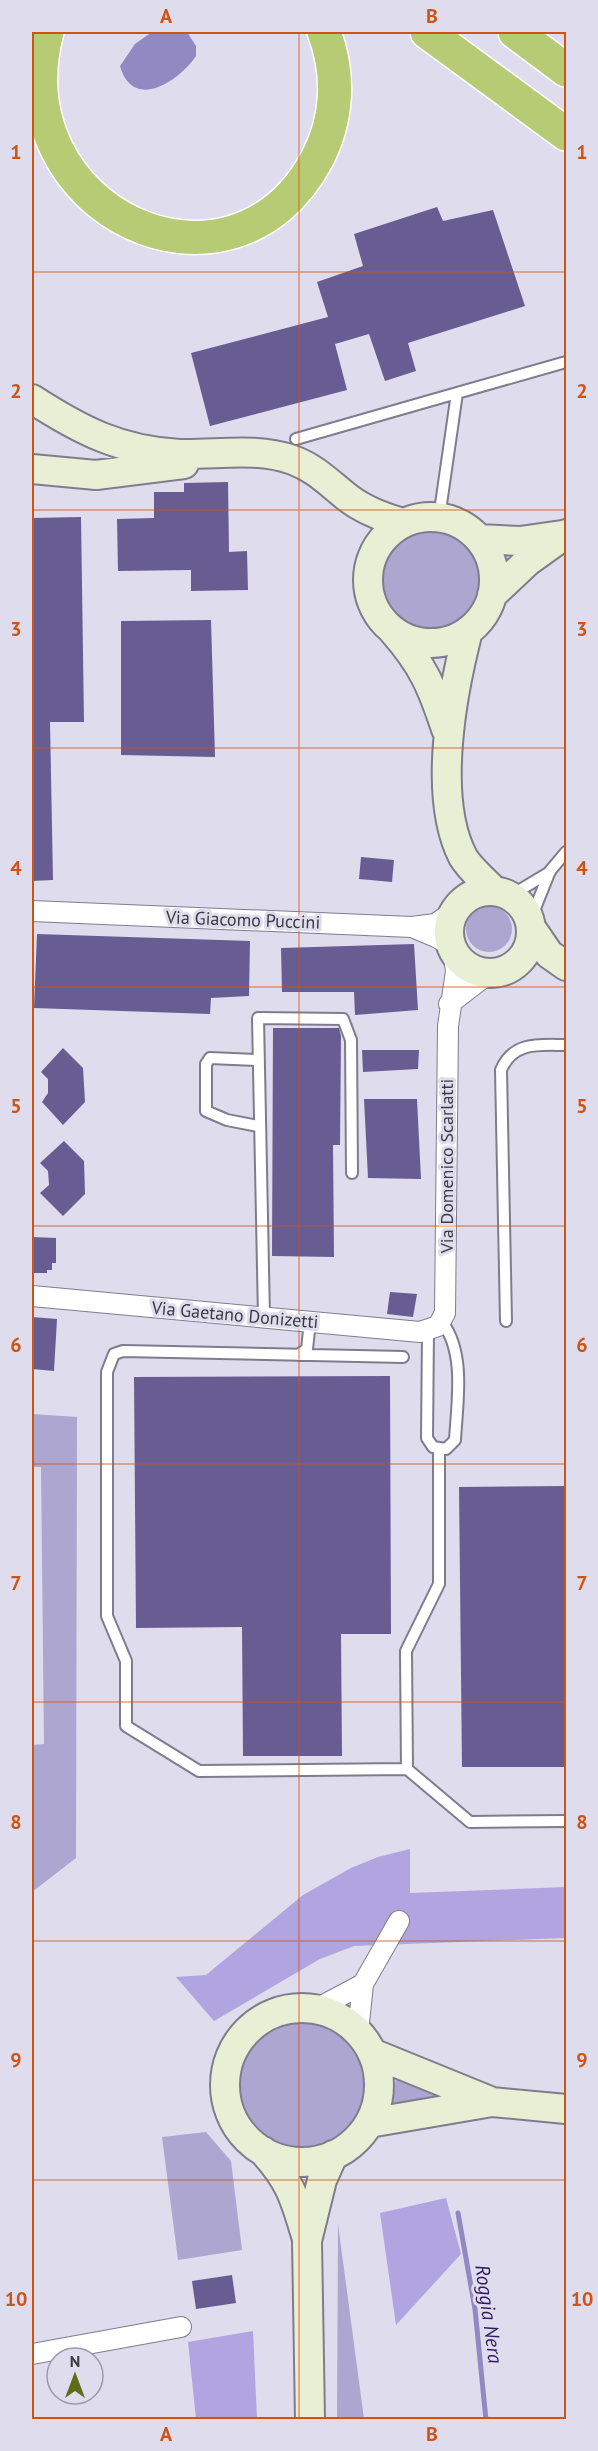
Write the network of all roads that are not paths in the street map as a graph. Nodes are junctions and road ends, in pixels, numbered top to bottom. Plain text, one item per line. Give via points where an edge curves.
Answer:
1 (324, 32) edge
2 (427, 32) edge
3 (515, 32) edge
4 (44, 39) edge
5 (567, 70) edge
6 (567, 134) edge
7 (567, 362) edge
8 (457, 393) junction
9 (32, 399) edge
10 (296, 439) dead end
11 (236, 453) junction
12 (32, 469) edge
13 (343, 495) junction
14 (439, 518) junction
15 (403, 523) junction
16 (567, 534) edge
17 (479, 539) junction
18 (369, 566) junction
19 (492, 595) junction
20 (392, 630) junction
21 (468, 631) junction
22 (447, 734) junction
23 (567, 852) edge
24 (464, 858) junction
25 (550, 871) junction
26 (502, 893) junction
27 (456, 908) junction
28 (32, 911) edge
29 (531, 925) junction
30 (412, 927) junction
31 (451, 948) junction
32 (516, 964) junction
33 (567, 968) edge
34 (488, 974) junction
35 (449, 1004) junction
36 (567, 1045) edge
37 (258, 1060) junction
38 (258, 1126) junction
39 (352, 1173) dead end
40 (32, 1296) edge
41 (264, 1318) junction
42 (310, 1321) junction
43 (506, 1321) dead end
44 (436, 1327) junction
45 (298, 1355) junction
46 (403, 1357) dead end
47 (439, 1450) junction
48 (406, 1769) junction
49 (567, 1821) edge
50 (399, 1921) dead end
51 (363, 1984) junction
52 (316, 2009) junction
53 (365, 2043) junction
54 (492, 2102) junction
55 (567, 2109) edge
56 (369, 2123) junction
57 (263, 2151) junction
58 (333, 2155) junction
59 (307, 2241) junction
60 (181, 2327) dead end
61 (32, 2354) edge
62 (310, 2420) edge

1 - 4 highway via 334,66 332,121 321,151 303,181 278,205 251,222 225,232 191,237 159,235 128,226 94,206 66,178 42,132 36,99 36,75
2 - 6 highway
3 - 5 highway
7 - 8 lane
8 - 10 lane
8 - 14 lane
9 - 11 main road via 77,428 134,448 178,454
11 - 12 main road via 96,475
11 - 13 main road via 292,460 321,473
13 - 15 main road via 372,513
13 - 18 main road via 362,530
14 - 15 main road
14 - 17 main road via 468,529
15 - 18 main road via 381,541
16 - 17 main road via 520,541
16 - 19 main road via 527,562
17 - 19 main road via 492,566
18 - 20 main road via 371,601
19 - 21 main road via 483,615
20 - 21 main road via 430,643 450,640
20 - 22 main road via 421,665
21 - 22 main road
22 - 24 main road via 451,818
23 - 25 lane
24 - 26 main road
24 - 27 main road
25 - 26 lane
25 - 29 lane
26 - 27 main road via 468,896
26 - 29 main road via 521,904
27 - 30 street via 435,924
27 - 31 main road via 448,934
28 - 30 street, Via Giacomo Puccini
29 - 32 main road via 525,955
29 - 33 main road via 549,954
30 - 31 street, Via Giacomo Puccini
31 - 34 main road via 465,966
31 - 35 street, Via Domenico Scarlatti via 456,971
32 - 33 main road
32 - 34 main road
34 - 35 street
35 - 44 street, Via Domenico Scarlatti via 445,1313
36 - 43 lane via 520,1048 506,1057 501,1070
37 - 38 lane
37 - 38 lane via 210,1058 206,1064 206,1111
37 - 39 lane via 258,1018 343,1019 351,1040
38 - 41 lane
40 - 41 street, Via Gaetano Donizetti
41 - 42 street, Via Gaetano Donizetti
42 - 44 street, Via Gaetano Donizetti
42 - 45 lane via 307,1349
44 - 47 lane via 427,1438
44 - 47 lane via 450,1332 457,1353 455,1440 452,1446
45 - 46 lane
45 - 48 lane via 123,1351 110,1360 107,1616 126,1661 126,1726 199,1771
47 - 48 lane via 439,1584 405,1651
48 - 49 lane via 470,1822
50 - 51 street
51 - 52 street
51 - 53 street
52 - 53 main road via 339,2017
52 - 57 main road via 292,2008 269,2015 249,2028 234,2047 226,2070 225,2093 231,2116 244,2136
53 - 54 main road
53 - 56 main road via 378,2084
54 - 55 main road
54 - 56 main road
56 - 58 main road via 353,2142
57 - 58 main road via 285,2160 309,2161
57 - 59 main road via 283,2173
58 - 59 main road via 322,2180
59 - 62 main road
60 - 61 street

